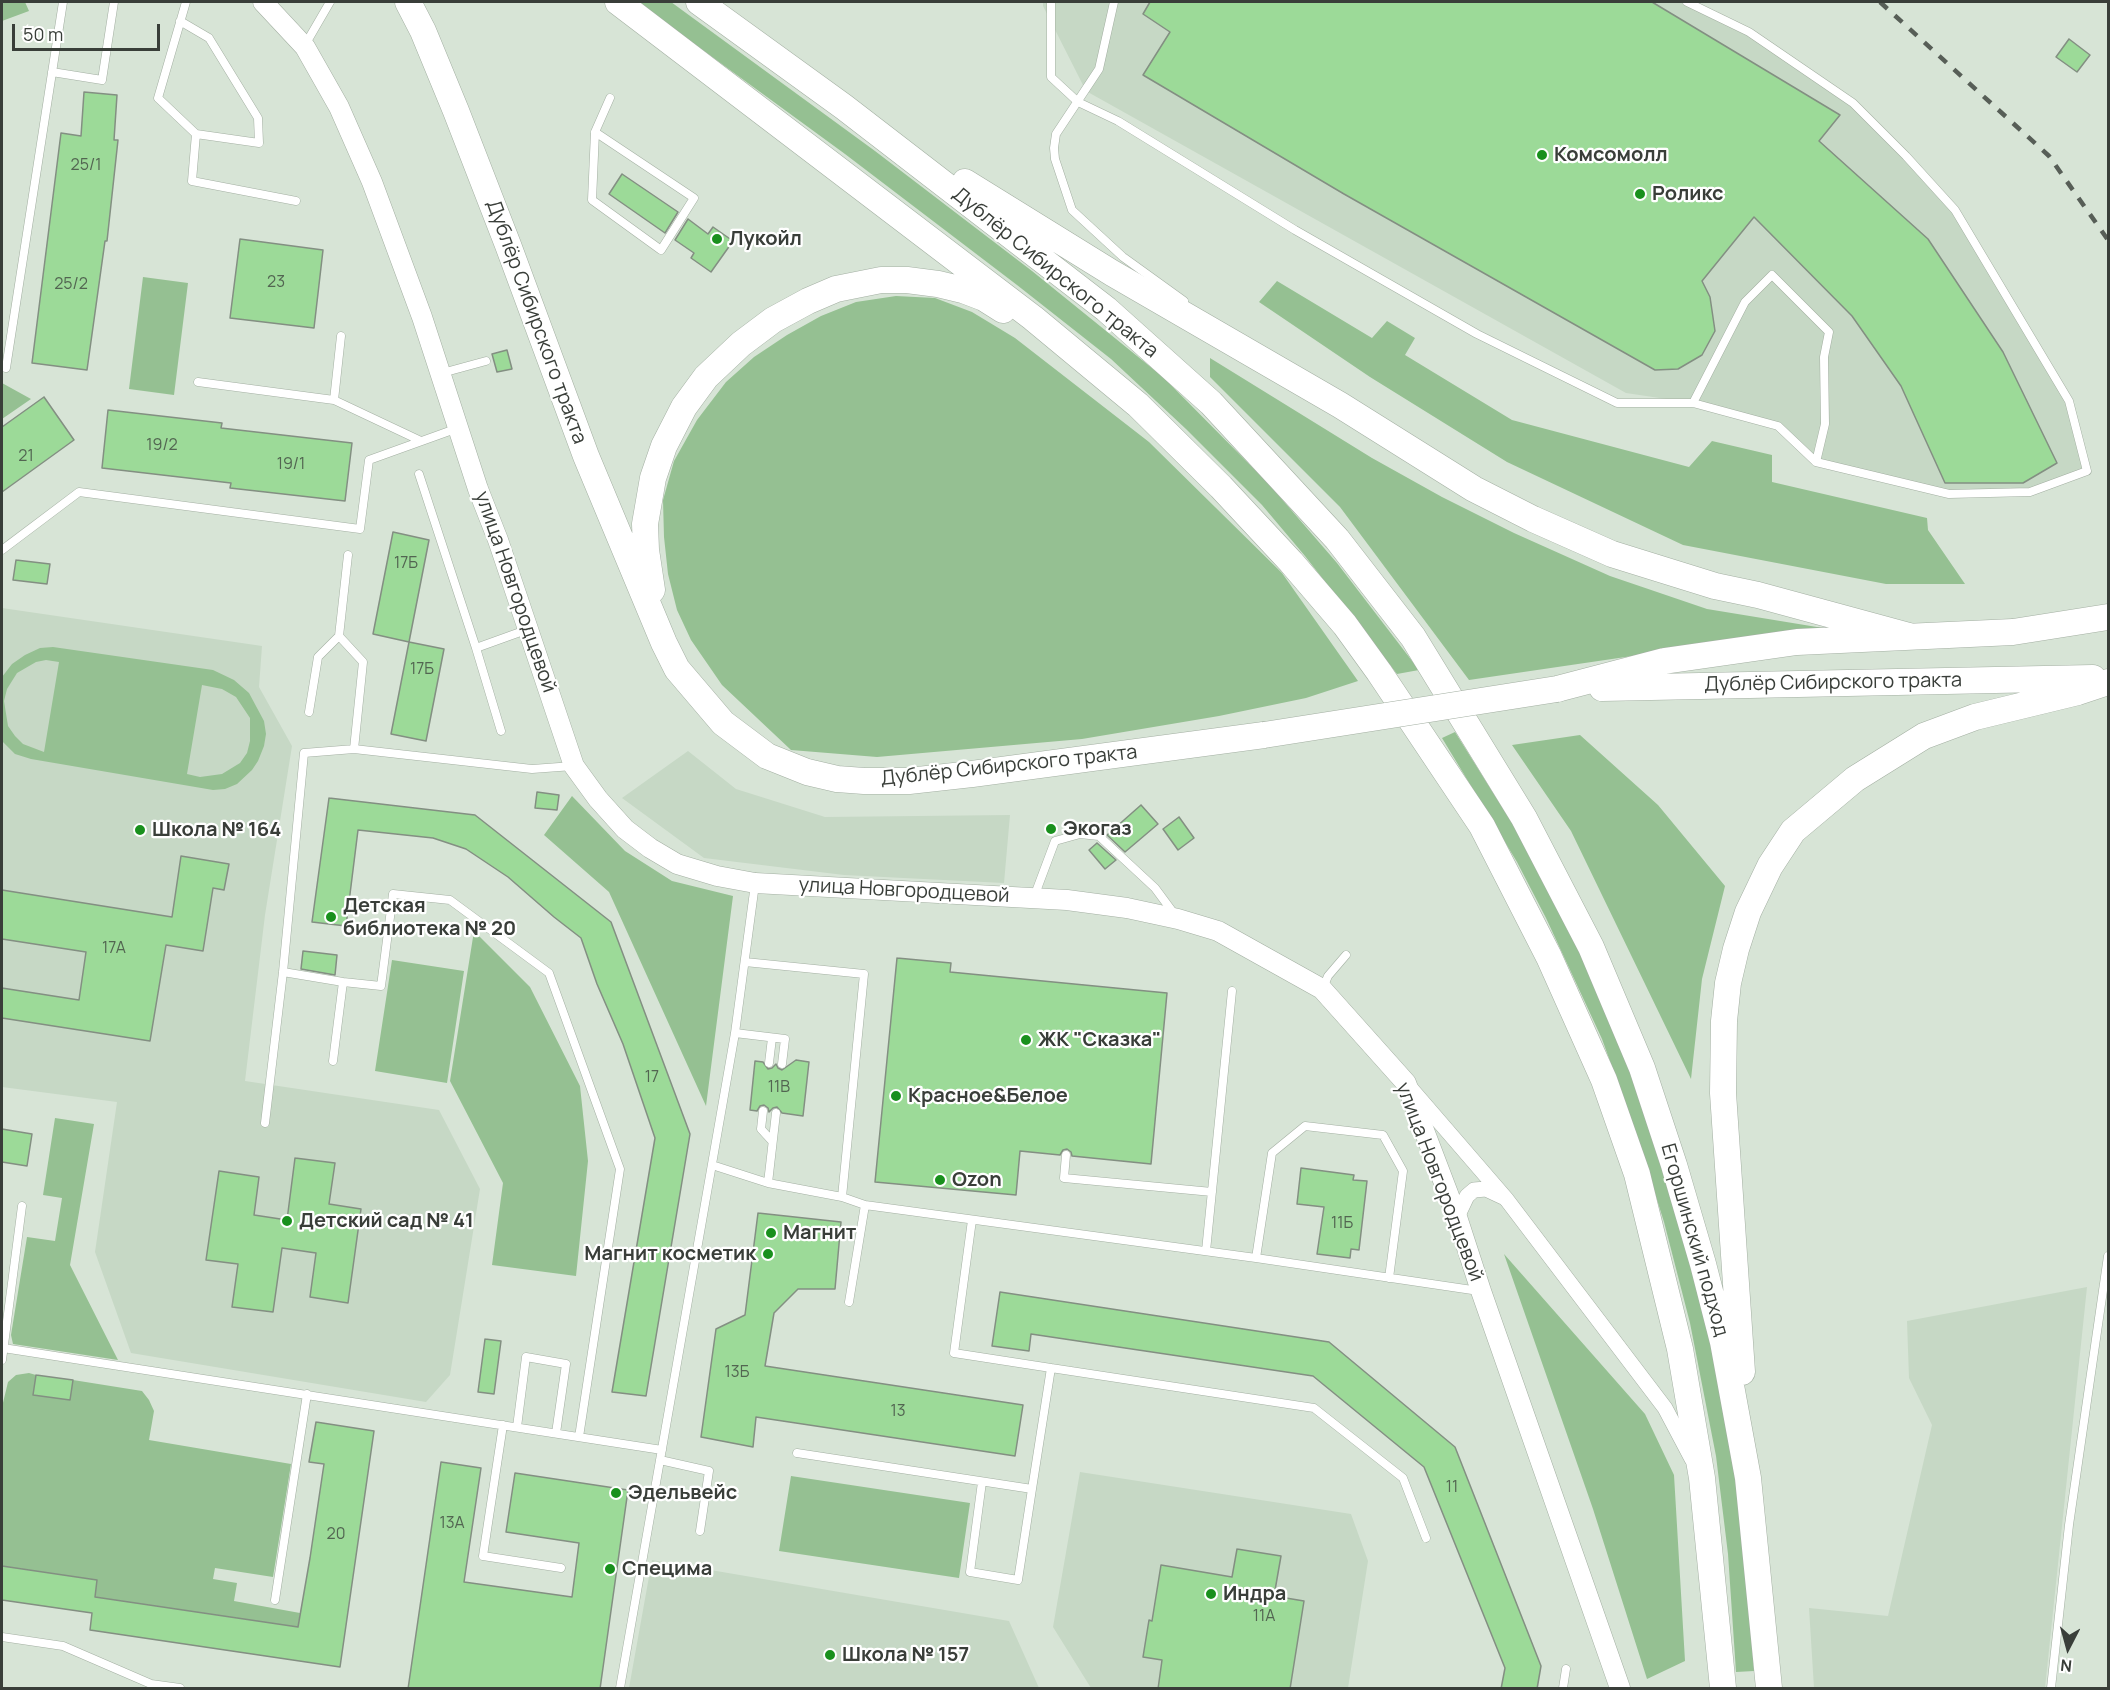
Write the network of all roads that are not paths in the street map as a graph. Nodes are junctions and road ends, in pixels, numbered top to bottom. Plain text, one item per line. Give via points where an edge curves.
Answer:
1 (63, 2) edge
2 (114, 2) edge
3 (186, 2) edge
4 (263, 2) edge
5 (330, 2) edge
6 (408, 2) edge
7 (618, 2) edge
8 (699, 2) edge
9 (1051, 2) edge
10 (1114, 2) edge
11 (1687, 2) edge
12 (180, 21) junction
13 (305, 47) junction
14 (52, 72) junction
15 (610, 98) dead end
16 (1078, 102) junction
17 (844, 107) junction
18 (595, 132) junction
19 (196, 134) junction
20 (296, 201) dead end
21 (1187, 303) dead end
22 (1225, 328) dead end
23 (341, 336) dead end
24 (486, 361) dead end
25 (6, 368) dead end
26 (440, 373) junction
27 (198, 382) dead end
28 (334, 400) junction
29 (1693, 403) junction
30 (1340, 405) junction
31 (458, 428) junction
32 (421, 441) junction
33 (1816, 462) junction
34 (419, 474) dead end
35 (1221, 487) junction
36 (2, 550) edge
37 (348, 555) dead end
38 (2109, 617) edge
39 (528, 630) junction
40 (339, 636) junction
41 (1909, 636) junction
42 (664, 643) junction
43 (476, 648) junction
44 (2109, 680) edge
45 (1557, 689) junction
46 (309, 712) dead end
47 (501, 731) dead end
48 (354, 749) junction
49 (574, 766) junction
50 (1524, 818) joint
51 (1482, 826) joint
52 (755, 883) junction
53 (1033, 899) junction
54 (1178, 919) junction
55 (1346, 955) dead end
56 (745, 962) junction
57 (283, 972) junction
58 (343, 982) junction
59 (1322, 989) junction
60 (1232, 992) dead end
61 (735, 1033) junction
62 (772, 1038) junction
63 (333, 1061) dead end
64 (769, 1063) dead end
65 (782, 1065) dead end
66 (1406, 1083) junction
67 (763, 1111) dead end
68 (776, 1113) dead end
69 (265, 1123) dead end
70 (772, 1141) junction
71 (1066, 1155) dead end
72 (712, 1165) junction
73 (768, 1183) junction
74 (1212, 1192) junction
75 (842, 1197) junction
76 (1507, 1200) junction
77 (865, 1205) junction
78 (22, 1206) dead end
79 (1457, 1217) junction
80 (972, 1220) junction
81 (1206, 1251) junction
82 (2109, 1256) edge
83 (1256, 1258) junction
84 (1389, 1278) junction
85 (1481, 1291) junction
86 (849, 1302) dead end
87 (3, 1348) junction
88 (2, 1360) edge
89 (1051, 1368) junction
90 (307, 1394) junction
91 (503, 1425) junction
92 (517, 1427) junction
93 (556, 1433) junction
94 (579, 1437) junction
95 (662, 1450) junction
96 (797, 1453) dead end
97 (660, 1460) junction
98 (1702, 1478) junction
99 (1748, 1478) junction
100 (982, 1482) junction
101 (1032, 1489) junction
102 (700, 1531) dead end
103 (1426, 1538) dead end
104 (561, 1568) dead end
105 (275, 1600) dead end
106 (2, 1637) edge
107 (1566, 1670) dead end
108 (150, 1686) edge
109 (180, 1689) edge
110 (620, 1689) edge
111 (1563, 1689) edge
112 (1620, 1689) edge
113 (1723, 1689) edge
114 (1769, 1689) edge
115 (2051, 1689) edge

1 - 14 lane
2 - 14 lane via 102,80
3 - 12 lane
4 - 13 street, улица Новгородцевой
5 - 13 lane
6 - 42 main road, Дублёр Сибирского тракта via 456,111 586,456
7 - 35 main road, Дублёр Сибирского тракта via 1033,318 1138,405
8 - 17 main road, Дублёр Сибирского тракта
9 - 16 lane via 1051,77
10 - 16 lane via 1099,69
11 - 33 lane via 1749,32 1853,103 1955,210 2069,401 2086,471 2030,492 1949,494
12 - 19 lane via 158,98
12 - 19 lane via 209,38 258,118 259,143
13 - 26 street, улица Новгородцевой via 339,107 372,182
14 - 25 lane
15 - 18 lane
16 - 21 lane via 1056,134 1053,148 1072,210 1123,257
16 - 29 lane via 1118,121 1295,230 1477,334 1617,403
17 - 30 main road, Дублёр Сибирского тракта via 1112,273
17 - 50 main road, Дублёр Сибирского тракта via 1106,309 1211,403 1337,539 1413,637
18 - 18 lane via 592,200 661,250 694,198
19 - 20 lane via 192,181
22 - 30 lane
23 - 28 lane
24 - 26 lane
26 - 31 street, улица Новгородцевой
27 - 28 lane
28 - 32 lane
29 - 33 lane via 1778,426
29 - 33 lane via 1745,302 1772,275 1829,332 1824,357 1825,424
30 - 41 main road, Дублёр Сибирского тракта via 1474,489 1612,554 1715,586
31 - 32 lane
31 - 39 street, улица Новгородцевой
32 - 36 lane via 369,460 360,529 79,492
34 - 43 lane
35 - 42 main road, Дублёр Сибирского тракта via 1003,309 984,298 938,284 907,280 881,280 836,289 773,320 741,344 706,378 684,407 664,446 653,478 645,524 649,573
35 - 51 main road, Дублёр Сибирского тракта via 1345,625
37 - 40 lane
38 - 41 main road, Дублёр Сибирского тракта via 2013,632
39 - 43 lane
39 - 49 street, улица Новгородцевой
40 - 46 lane via 318,657
40 - 48 lane via 363,662
41 - 45 main road, Дублёр Сибирского тракта via 1797,642 1664,662
42 - 45 main road, Дублёр Сибирского тракта, bridge via 677,669 723,723 766,756 807,772 864,781 909,781 1264,735
43 - 47 lane
44 - 45 main road, Дублёр Сибирского тракта
44 - 99 main road via 2078,692 1975,717 1924,736 1855,779 1793,831 1770,866 1748,912 1728,983 1723,1093
48 - 49 lane via 532,769
48 - 57 lane via 304,753
49 - 52 street, улица Новгородцевой via 625,829 650,848 677,864
50 - 99 main road, Егоршинский подход via 1591,947 1642,1068 1703,1264 1723,1342
51 - 98 main road, Егоршинский подход via 1550,957 1604,1080 1637,1174 1680,1349
52 - 53 street, улица Новгородцевой
52 - 56 lane
53 - 54 street, улица Новгородцевой via 1127,908
53 - 54 lane via 1055,841 1080,834 1099,836 1155,888
54 - 59 street, улица Новгородцевой via 1218,931
55 - 59 lane
56 - 61 lane
56 - 75 lane via 864,974
57 - 58 lane
57 - 69 lane
58 - 63 lane
58 - 94 lane via 381,986 393,894 450,900 549,973 620,1169
59 - 66 street, улица Новгородцевой
60 - 74 lane
61 - 62 lane
61 - 72 lane
62 - 64 lane
62 - 65 lane via 785,1039
66 - 76 street
66 - 79 street, улица Новгородцевой
67 - 70 lane via 761,1130
68 - 70 lane
70 - 73 lane
71 - 74 lane via 1064,1178
72 - 73 lane
72 - 95 lane
73 - 75 lane
74 - 81 lane
75 - 77 lane
76 - 79 street via 1486,1189 1474,1190
76 - 98 street via 1665,1408
77 - 80 lane
77 - 86 lane
78 - 87 lane
79 - 85 street, улица Новгородцевой
80 - 81 lane
80 - 89 lane via 954,1353
81 - 83 lane
82 - 115 lane via 2069,1526
83 - 84 lane
83 - 84 lane via 1272,1154 1305,1126 1383,1135 1403,1171
84 - 85 lane
85 - 112 street, улица Новгородцевой
87 - 88 lane
87 - 90 lane
89 - 101 lane
89 - 103 lane via 1314,1408 1403,1478
90 - 91 lane
90 - 105 lane
91 - 92 lane
91 - 104 lane via 483,1556
92 - 93 lane
92 - 93 lane via 526,1357 566,1364
93 - 94 lane
94 - 95 lane
95 - 97 lane
96 - 100 lane
97 - 102 lane via 709,1471
97 - 110 lane
98 - 113 main road, Егоршинский подход
99 - 114 main road, Егоршинский подход
100 - 101 lane
100 - 101 lane via 970,1572 1018,1580
106 - 108 lane via 63,1646
107 - 111 lane
108 - 109 lane

